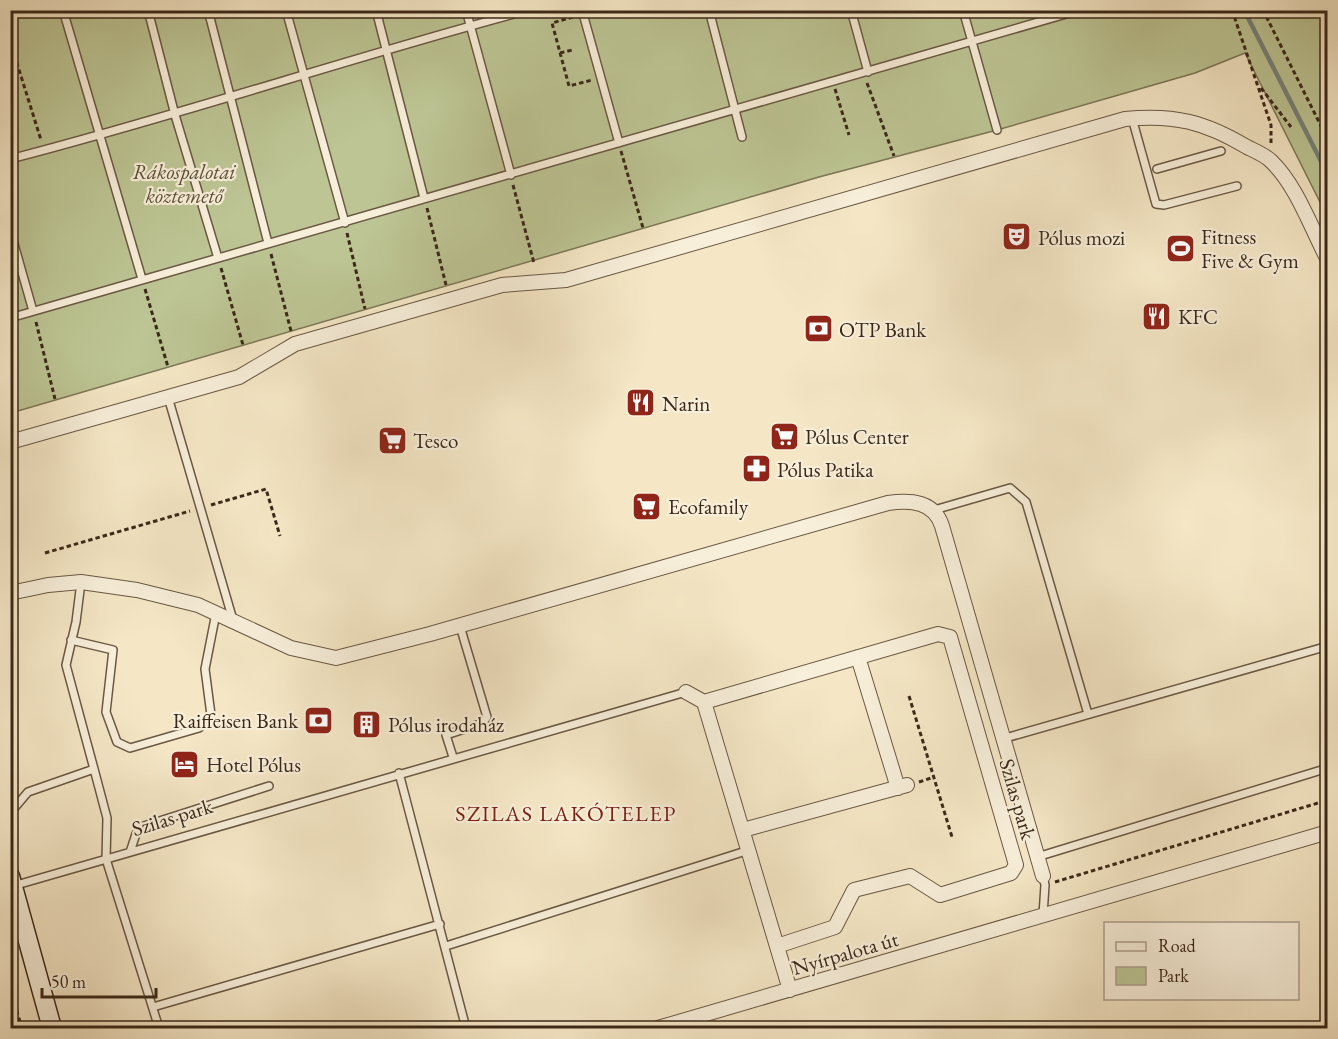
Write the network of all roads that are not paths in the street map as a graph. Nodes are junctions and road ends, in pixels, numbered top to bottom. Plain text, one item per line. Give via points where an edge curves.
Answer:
1 (63, 10) edge
2 (148, 10) edge
3 (208, 10) edge
4 (286, 10) edge
5 (376, 10) edge
6 (466, 10) edge
7 (529, 10) edge
8 (709, 10) edge
9 (851, 10) edge
10 (963, 10) edge
11 (1080, 10) edge
12 (583, 13) edge
13 (470, 26) junction
14 (972, 42) junction
15 (388, 50) junction
16 (866, 72) junction
17 (304, 74) junction
18 (230, 98) junction
19 (735, 110) junction
20 (175, 115) junction
21 (1132, 118) junction
22 (997, 130) dead end
23 (100, 136) junction
24 (742, 137) dead end
25 (619, 143) junction
26 (1221, 151) dead end
27 (10, 159) edge
28 (1157, 169) dead end
29 (511, 174) junction
30 (1237, 186) dead end
31 (424, 198) junction
32 (345, 223) junction
33 (10, 230) edge
34 (268, 243) junction
35 (218, 258) junction
36 (1328, 260) edge
37 (142, 279) junction
38 (33, 311) junction
39 (10, 318) edge
40 (168, 397) junction
41 (10, 442) edge
42 (934, 510) junction
43 (81, 582) junction
44 (10, 593) edge
45 (216, 613) junction
46 (233, 621) junction
47 (460, 625) junction
48 (71, 640) junction
49 (1328, 646) edge
50 (858, 657) junction
51 (686, 692) joint
52 (704, 702) junction
53 (1088, 714) junction
54 (1002, 739) junction
55 (453, 757) junction
56 (1328, 768) edge
57 (94, 769) junction
58 (399, 773) junction
59 (269, 786) dead end
60 (10, 813) edge
61 (743, 830) junction
62 (1328, 832) edge
63 (748, 850) junction
64 (130, 852) junction
65 (1037, 857) junction
66 (106, 859) junction
67 (1044, 880) joint
68 (12, 881) edge
69 (1043, 917) junction
70 (440, 924) junction
71 (446, 946) junction
72 (777, 946) junction
73 (790, 990) junction
74 (153, 1007) junction
75 (52, 1029) edge
76 (159, 1029) edge
77 (466, 1029) edge
78 (658, 1029) edge

1 - 23 lane
2 - 20 lane
3 - 18 lane
4 - 17 lane
5 - 15 lane
6 - 13 lane
7 - 13 lane
8 - 19 lane
9 - 16 lane
10 - 14 lane
11 - 14 lane
12 - 25 lane
13 - 15 lane
13 - 29 lane
14 - 16 lane
14 - 22 lane
15 - 17 lane
15 - 31 lane
16 - 19 lane
17 - 18 lane
17 - 32 lane
18 - 20 lane
18 - 34 lane
19 - 24 lane
19 - 25 lane
20 - 23 lane
20 - 35 lane
21 - 30 lane via 1155,204 1164,206
21 - 36 street via 1159,116 1194,121 1270,160 1289,185
21 - 40 street via 566,280 502,285 295,344 239,377
23 - 27 lane
23 - 37 lane
25 - 29 lane
26 - 28 lane
29 - 31 lane
31 - 32 lane
32 - 34 lane
33 - 38 lane
34 - 35 lane
35 - 37 lane
37 - 38 lane
38 - 39 lane
40 - 41 street
40 - 46 lane
42 - 47 street via 905,501 888,502
42 - 53 lane via 1010,488 1026,502
42 - 54 street via 942,526
43 - 44 street
43 - 45 street via 182,600
43 - 48 lane
45 - 46 street
45 - 48 lane via 205,678 211,715 200,728 130,748 117,742 106,712 113,650
46 - 47 street via 291,648 336,658
47 - 55 lane via 487,717 483,723 446,735
48 - 57 lane via 66,665
49 - 53 lane
50 - 52 street, Szilas park
50 - 61 street via 902,786
50 - 72 street, Szilas park via 938,634 950,638 1016,865 1011,873 940,895 910,876 854,890 835,927
51 - 52 street, Szilas park
51 - 55 lane, Szilas park
52 - 61 street
53 - 54 lane
54 - 65 street
55 - 58 lane, Szilas park
56 - 65 lane
57 - 60 lane via 28,792
57 - 66 lane via 107,818
58 - 64 lane, Szilas park
58 - 70 lane
59 - 64 lane via 144,826 136,834
61 - 63 street
62 - 69 street, Nyírpalota út
63 - 71 lane
63 - 72 street
64 - 66 lane, Szilas park
65 - 67 street
66 - 68 lane, Szilas park
66 - 74 lane
67 - 69 lane
68 - 75 main road
69 - 73 street, Nyírpalota út
70 - 71 lane
70 - 74 lane
71 - 77 lane
72 - 73 street
73 - 78 street, Nyírpalota út
74 - 76 lane

